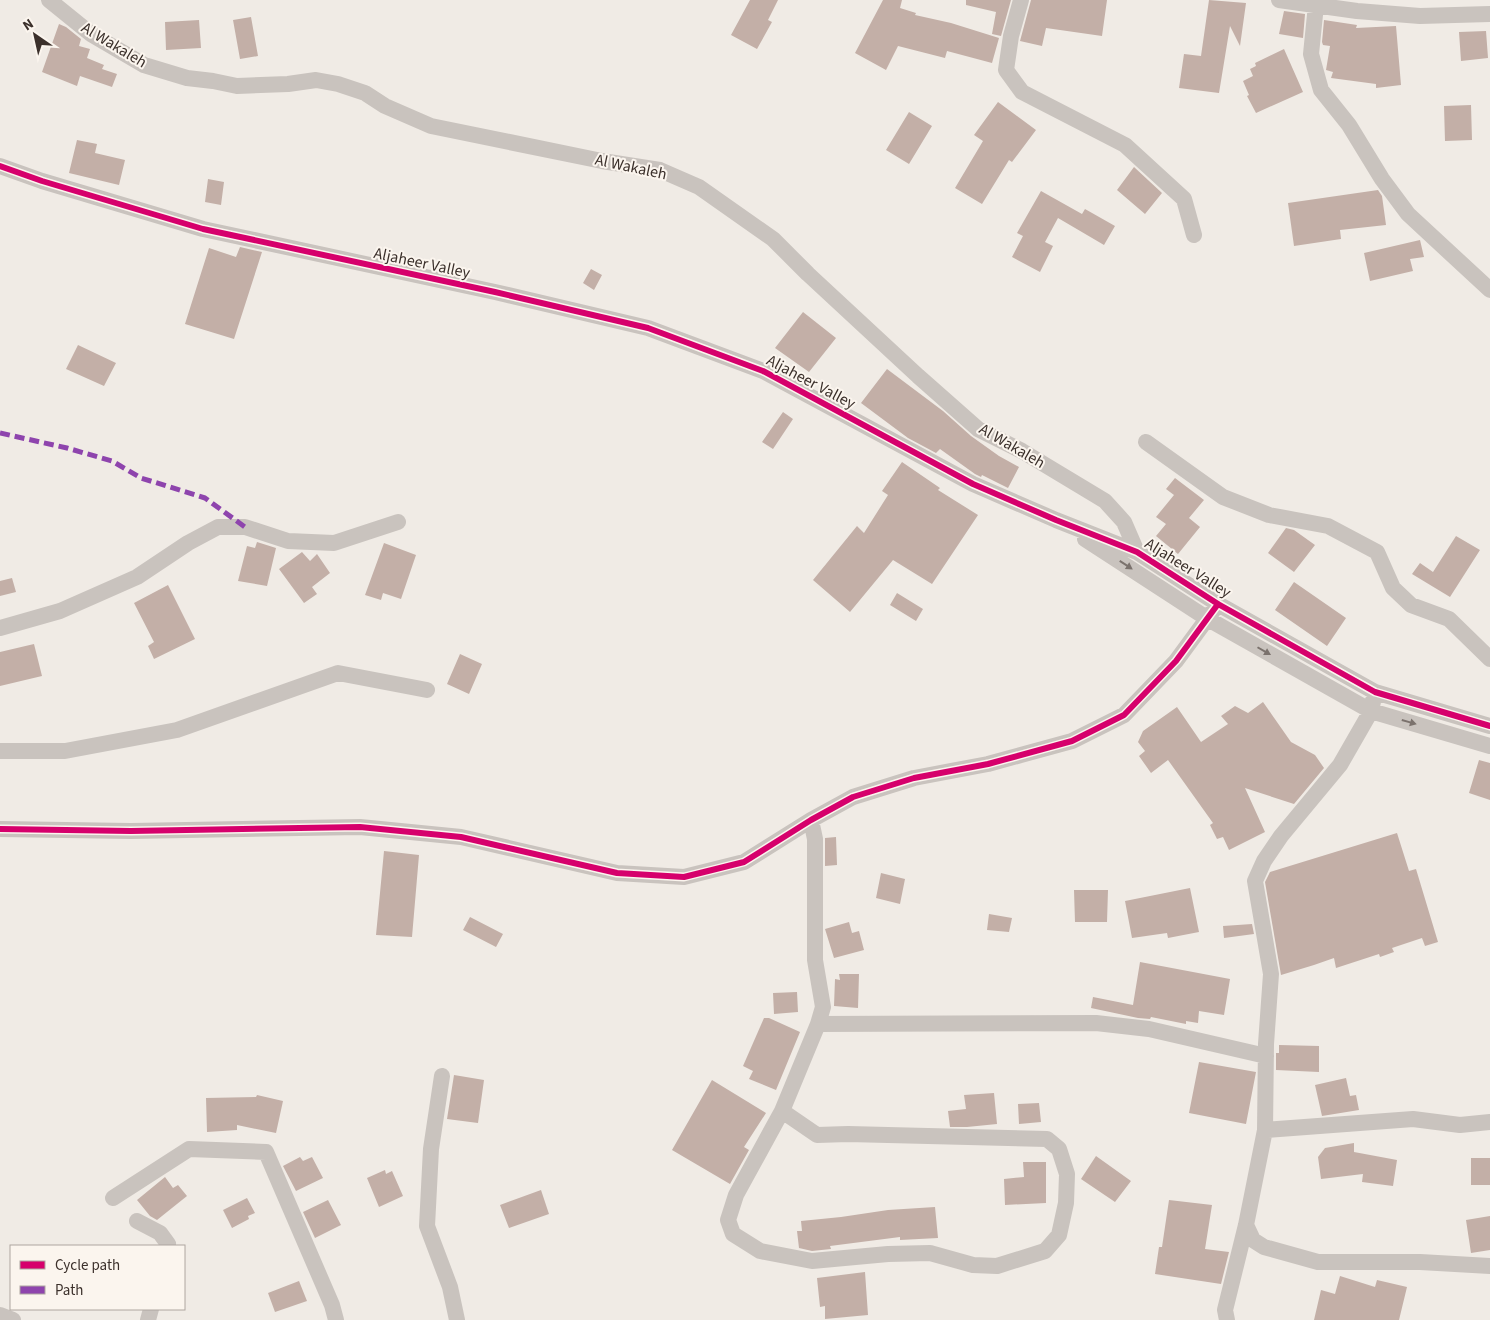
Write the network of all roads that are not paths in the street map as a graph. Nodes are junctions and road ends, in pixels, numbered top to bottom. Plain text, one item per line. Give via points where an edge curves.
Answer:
1 (49, 0) edge
2 (1021, 0) edge
3 (1279, 0) edge
4 (1316, 5) junction
5 (1357, 5) edge
6 (1490, 14) edge
7 (0, 166) edge
8 (1194, 235) dead end
9 (1490, 290) edge
10 (1146, 442) dead end
11 (1056, 520) junction
12 (398, 522) dead end
13 (1137, 552) junction
14 (1218, 604) junction
15 (1208, 619) junction
16 (0, 628) edge
17 (1490, 659) edge
18 (427, 690) dead end
19 (1375, 692) junction
20 (1371, 711) junction
21 (1490, 726) edge
22 (1490, 746) edge
23 (0, 751) edge
24 (811, 820) junction
25 (0, 829) edge
26 (818, 1024) junction
27 (1266, 1056) junction
28 (442, 1076) dead end
29 (782, 1111) junction
30 (1490, 1122) edge
31 (1265, 1130) junction
32 (113, 1198) dead end
33 (137, 1221) dead end
34 (1246, 1225) junction
35 (168, 1245) edge
36 (1490, 1266) edge
37 (0, 1316) edge
38 (13, 1320) edge
39 (336, 1320) edge
40 (458, 1320) edge
41 (1227, 1320) edge

1 - 13 street, Al Wakaleh via 91,34 144,65 186,78 238,86 316,80 338,84 365,93 385,106 431,126 660,170 700,187 773,239 978,429 1022,451 1105,501 1124,522
2 - 8 street via 1006,70 1022,92 1125,145 1184,200
3 - 4 street
4 - 5 street
4 - 9 street via 1311,54 1321,90 1349,125 1408,214
5 - 6 street via 1420,16
7 - 11 street, Aljaheer Valley via 203,228 648,328 763,371 973,484
10 - 17 street via 1223,496 1269,515 1328,526 1377,552 1393,588 1411,605 1449,619
11 - 13 street, Aljaheer Valley
11 -> 15 street, Aljaheer Valley
12 - 16 street via 334,542 288,541 245,527 218,527 137,577 60,611
13 - 14 street, Aljaheer Valley
14 - 15 street
14 - 19 street, Aljaheer Valley
15 -> 20 street, Aljaheer Valley
15 - 24 street via 1176,661 1124,715 1072,740 988,764 914,778 853,797
18 - 23 street via 338,672 177,730 65,751
19 - 20 street
19 - 21 street, Aljaheer Valley
20 -> 22 street, Aljaheer Valley
20 - 27 street via 1340,765 1282,836 1264,861 1255,881 1271,974
24 - 25 street via 744,862 684,877 617,873 461,837 360,827 132,831
24 - 26 street via 815,839 815,960 822,1007
26 - 27 street via 1096,1023 1149,1029
26 - 29 street
27 - 31 street
28 - 40 street via 431,1149 427,1226 450,1287
29 - 29 street via 736,1196 728,1220 733,1234 760,1251 812,1261 930,1253 973,1265 997,1266 1045,1251 1059,1235 1066,1203 1067,1174 1059,1149 1047,1139 817,1135
30 - 31 street via 1460,1124 1412,1119
31 - 34 street
32 - 39 street via 190,1149 266,1152
33 - 35 street via 160,1233
34 - 36 street via 1253,1240 1264,1247 1318,1262
34 - 41 street via 1225,1310
37 - 38 street

